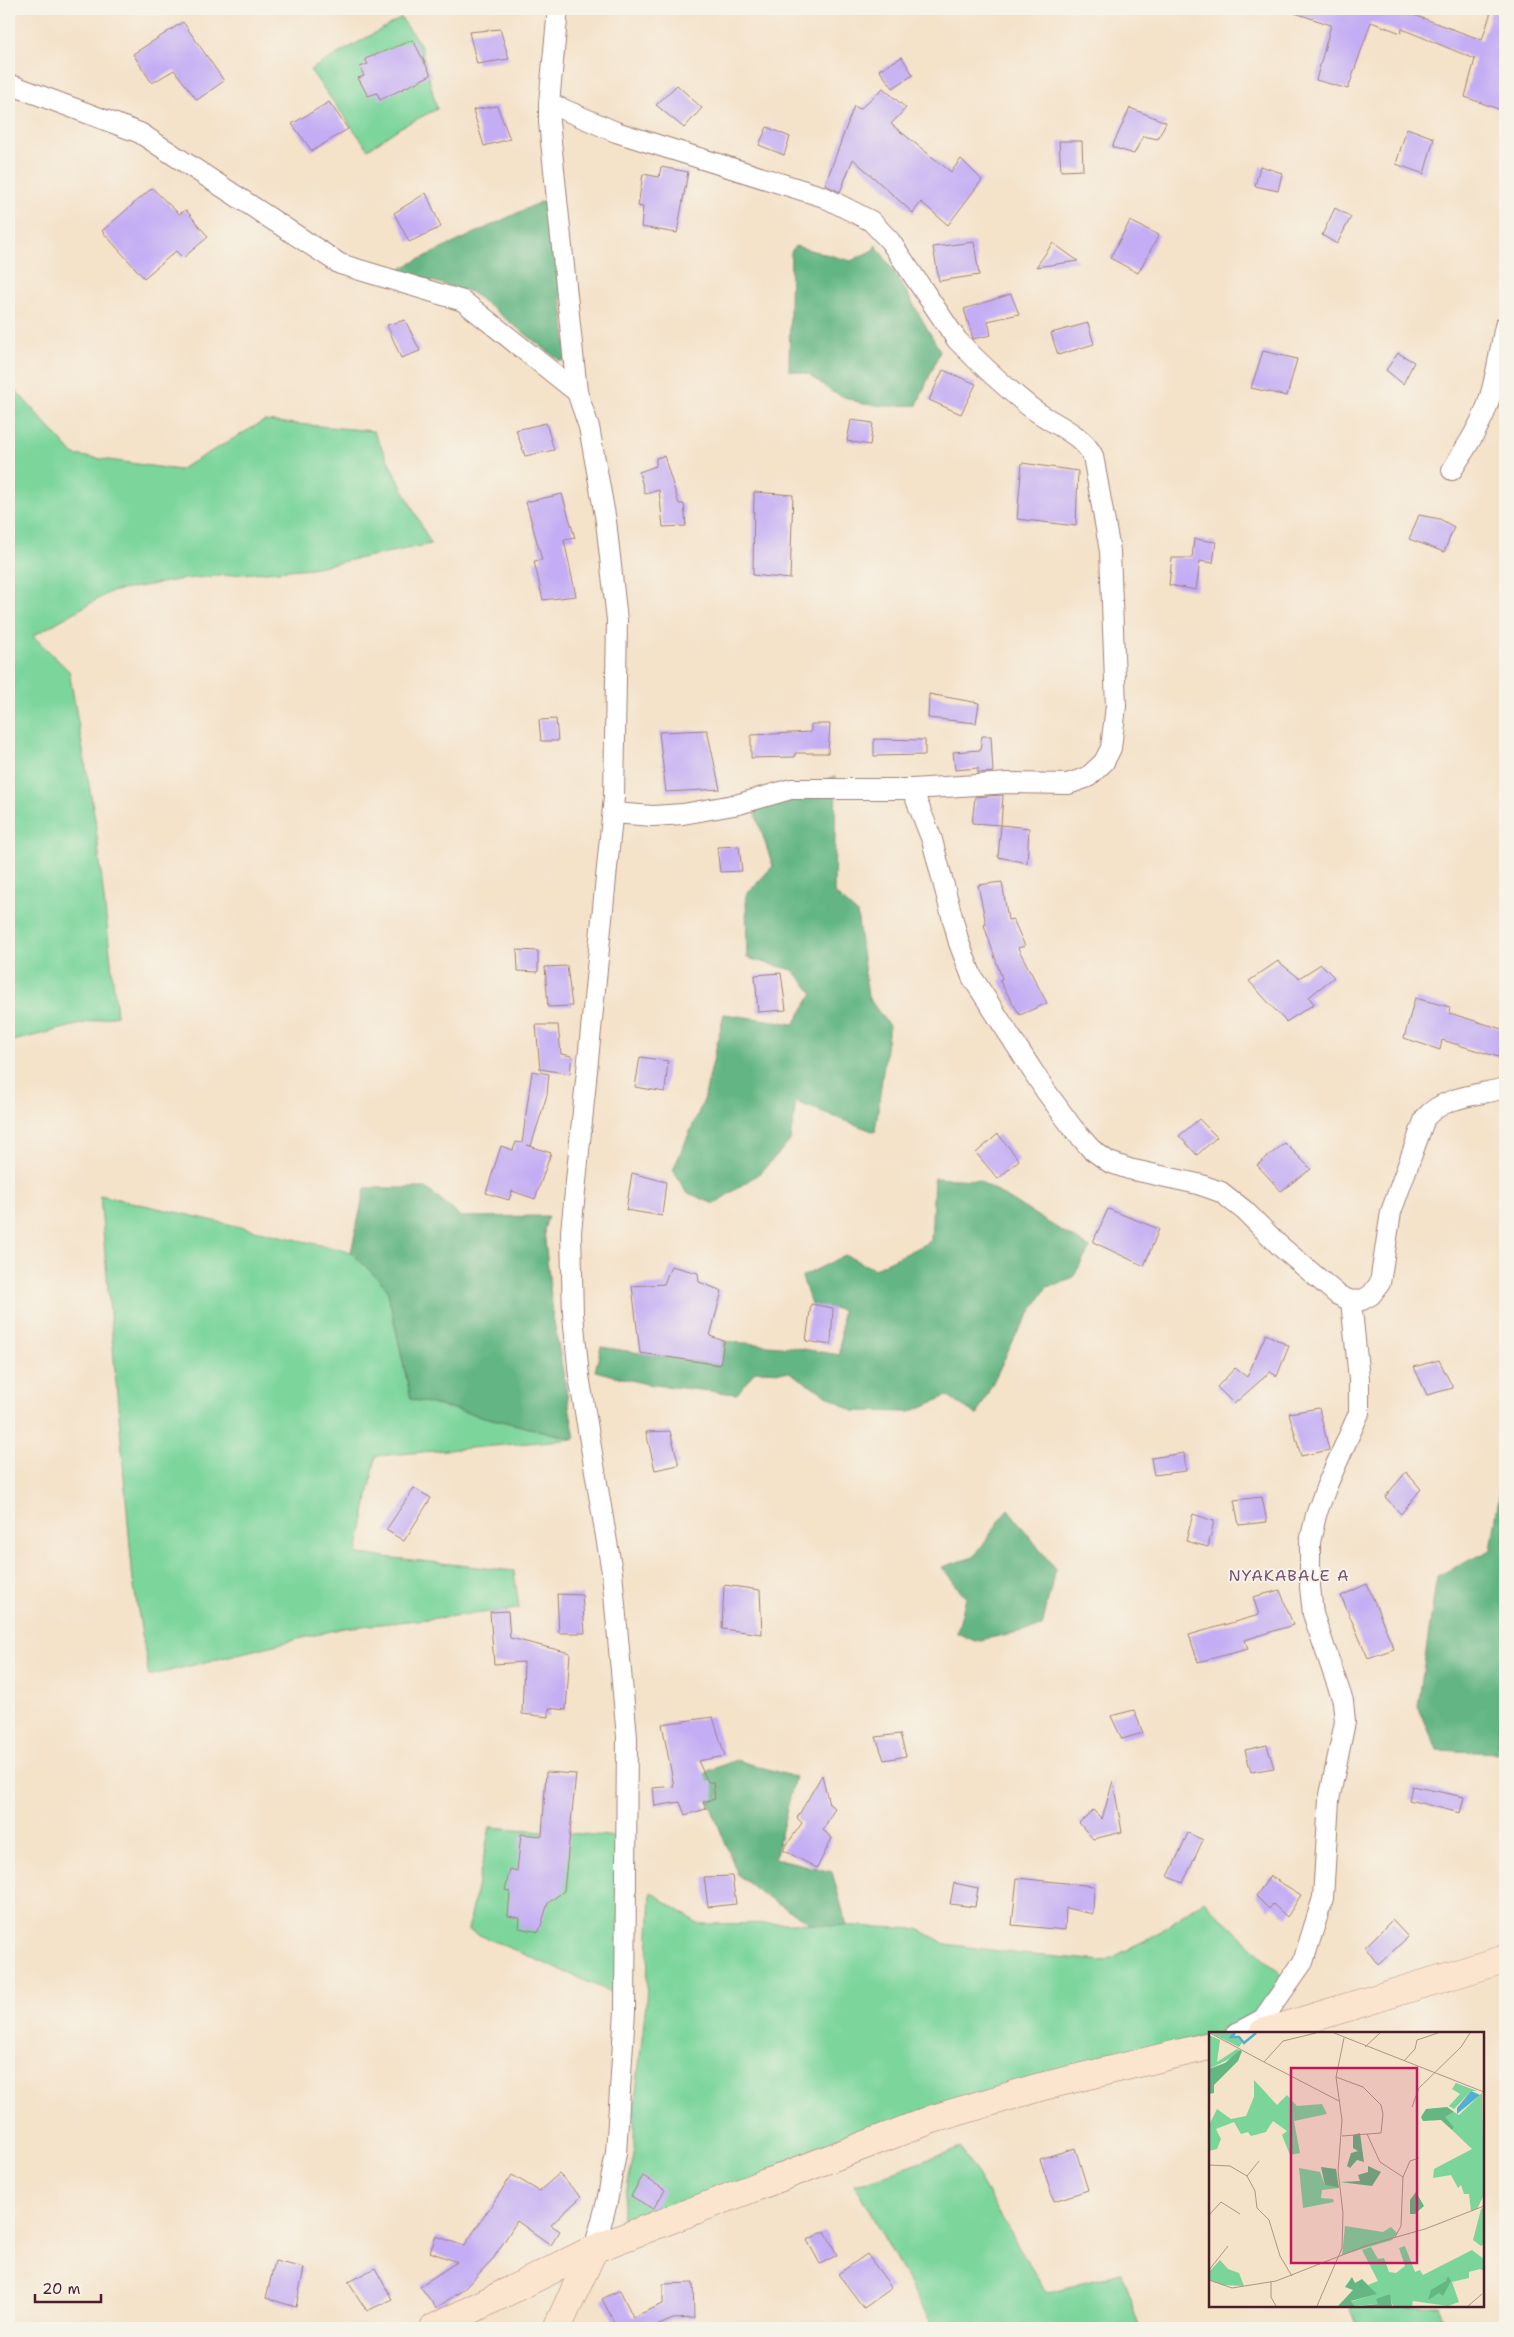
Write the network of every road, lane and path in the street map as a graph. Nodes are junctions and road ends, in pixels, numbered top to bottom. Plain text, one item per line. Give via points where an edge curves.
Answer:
1 (558, 9) edge
2 (9, 84) edge
3 (549, 103) junction
4 (1505, 326) edge
5 (577, 392) junction
6 (1452, 470) dead end
7 (912, 789) junction
8 (613, 814) junction
9 (1505, 1088) edge
10 (1351, 1302) junction
11 (1505, 1959) edge
12 (1239, 2032) edge
13 (1266, 2032) edge
14 (1209, 2046) edge
15 (594, 2250) junction
16 (434, 2328) edge
17 (557, 2328) edge

1 - 3 street
2 - 5 street via 140,134 340,264 464,301
3 - 5 street
3 - 7 street via 616,132 824,197 871,221 890,241 968,352 1032,409 1088,446 1110,551 1113,607 1116,706 1111,748 1104,762 1088,777 1068,784 1009,783
4 - 6 street via 1486,409
5 - 8 street via 589,427 606,521 617,620
7 - 8 street via 791,789 739,804 683,814
7 - 10 street via 932,840 959,943 972,977 1072,1127 1091,1149 1109,1162 1221,1192 1328,1287
8 - 15 street via 571,1232 578,1367 612,1572 627,1737 625,2011 616,2153
9 - 10 street via 1446,1103 1426,1118 1391,1212 1380,1282 1371,1295
10 - 12 street via 1359,1413 1327,1485 1310,1542 1313,1614 1343,1701 1345,1722 1329,1800 1322,1898 1303,1962 1263,2019
11 - 13 street
14 - 15 street via 1040,2087 933,2119
15 - 16 street
15 - 17 street

